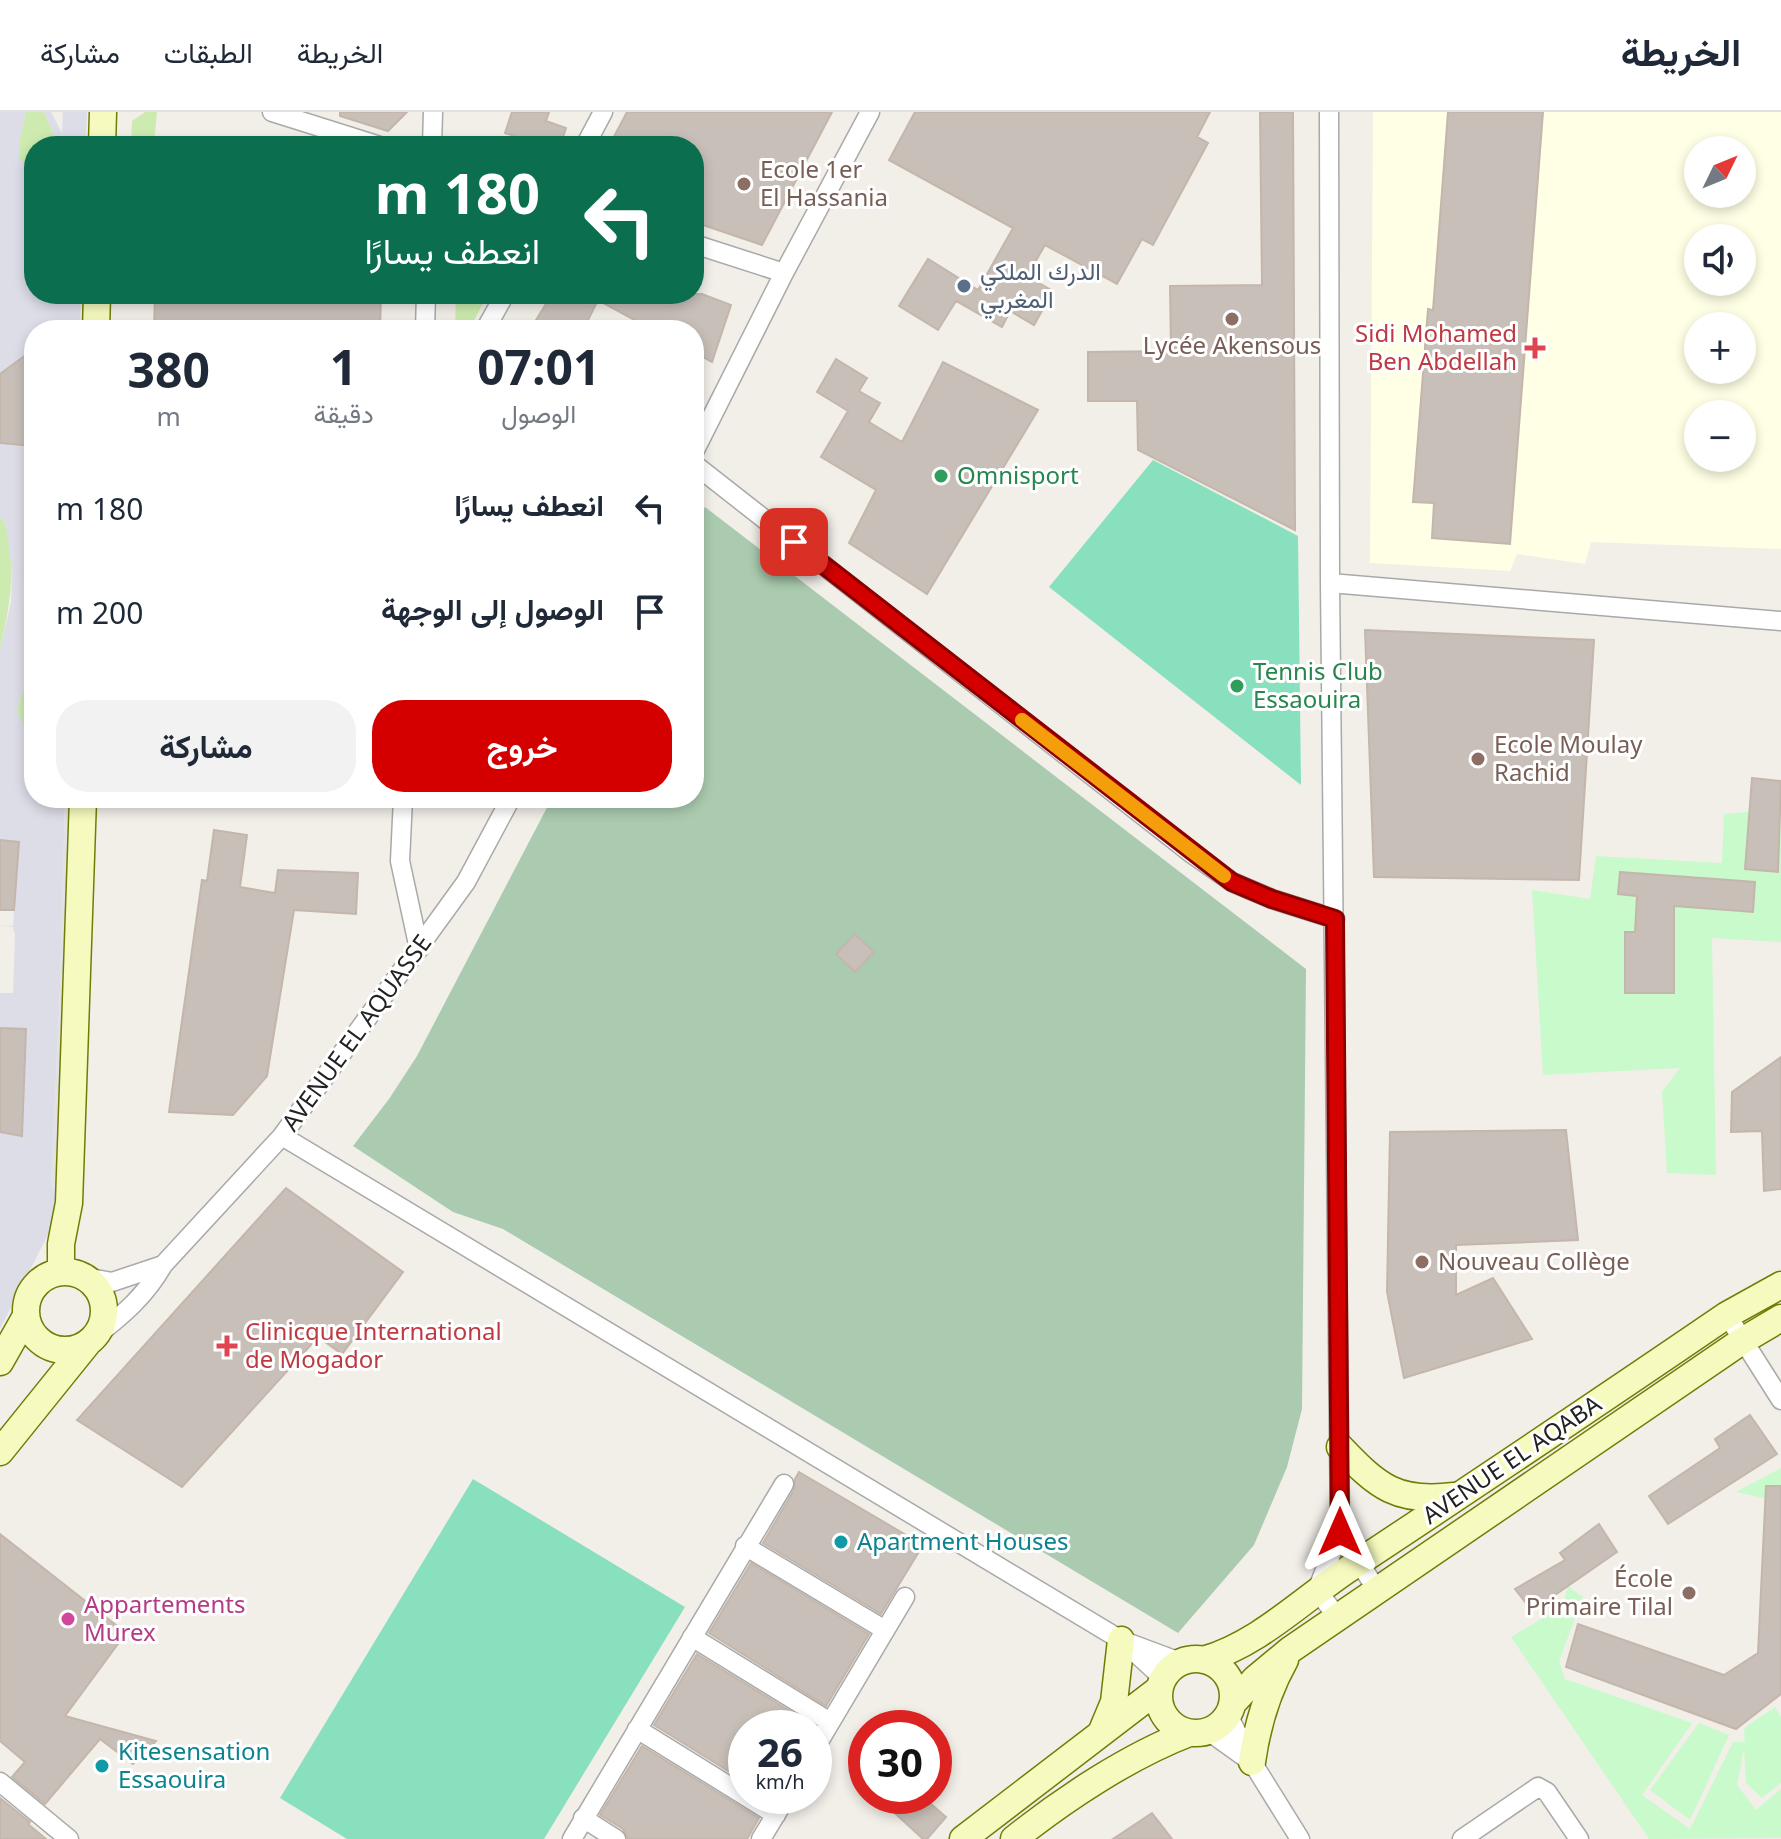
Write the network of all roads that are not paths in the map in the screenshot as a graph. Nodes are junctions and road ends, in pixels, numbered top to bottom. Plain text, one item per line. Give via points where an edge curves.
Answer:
1 (103, 112) edge
2 (272, 112) edge
3 (433, 112) edge
4 (603, 112) edge
5 (870, 112) edge
6 (1329, 112) edge
7 (102, 136) edge
8 (348, 136) edge
9 (432, 136) edge
10 (590, 136) edge
11 (704, 247) edge
12 (784, 273) junction
13 (704, 432) edge
14 (704, 472) edge
15 (1330, 583) junction
16 (1781, 621) edge
17 (83, 808) edge
18 (403, 808) edge
19 (506, 808) edge
20 (1335, 919) junction
21 (419, 949) junction
22 (282, 1136) junction
23 (163, 1265) junction
24 (73, 1274) junction
25 (1781, 1285) edge
26 (1727, 1315) junction
27 (26, 1316) junction
28 (1781, 1318) edge
29 (92, 1340) junction
30 (1742, 1341) junction
31 (0, 1362) edge
32 (1781, 1400) edge
33 (1340, 1447) junction
34 (0, 1452) edge
35 (784, 1484) dead end
36 (1458, 1496) junction
37 (1340, 1532) junction
38 (745, 1546) junction
39 (1359, 1562) junction
40 (1317, 1590) junction
41 (1378, 1592) junction
42 (905, 1597) dead end
43 (1338, 1618) junction
44 (885, 1630) junction
45 (692, 1637) junction
46 (1121, 1640) junction
47 (1290, 1650) junction
48 (1176, 1672) junction
49 (1230, 1709) junction
50 (811, 1710) edge
51 (832, 1719) edge
52 (637, 1729) junction
53 (1198, 1732) junction
54 (1099, 1737) junction
55 (1252, 1762) junction
56 (0, 1782) edge
57 (776, 1815) joint
58 (583, 1818) junction
59 (69, 1839) edge
60 (572, 1839) edge
61 (616, 1839) edge
62 (761, 1839) edge
63 (963, 1839) edge
64 (1014, 1839) edge
65 (1300, 1839) edge
66 (1462, 1839) edge
67 (1579, 1839) edge

1 - 7 main road
2 - 8 street
3 - 9 street
4 - 10 street
5 - 12 street
6 - 15 street
11 - 12 street
12 - 13 street
14 - 20 street via 1232,882
15 - 16 street
15 - 20 street
17 - 24 main road via 69,1203 61,1244
18 - 21 street via 400,861
19 - 21 street, AVENUE EL AQUASSE via 466,882
20 - 33 street
21 - 22 street, AVENUE EL AQUASSE
22 - 23 street, AVENUE EL AQUASSE
22 - 46 street
23 - 24 street via 112,1282
23 - 29 street, AVENUE EL AQUASSE via 128,1311
24 - 27 main road via 39,1282
24 - 29 main road via 95,1285 102,1297 103,1323
25 - 26 main road, AVENUE EL AQABA
26 - 30 street
26 - 36 main road, AVENUE EL AQABA
27 - 29 main road via 48,1347 75,1349
27 - 31 main road
28 - 30 main road, AVENUE EL AQABA
29 - 34 main road
30 - 32 street
30 - 41 main road, AVENUE EL AQABA
33 - 36 main road via 1367,1475 1397,1494 1427,1499
33 - 37 street
35 - 38 street
36 - 39 main road, AVENUE EL AQABA
37 - 39 street
37 - 40 street
38 - 44 street
38 - 45 street
39 - 40 main road, AVENUE EL AQABA
39 - 41 street
40 - 43 street
40 - 48 main road, AVENUE EL AQABA via 1241,1644
41 - 43 main road, AVENUE EL AQABA
42 - 44 street
43 - 47 main road, AVENUE EL AQABA
44 - 51 street
45 - 50 street
45 - 52 street
46 - 48 street
46 - 54 main road via 1114,1702
47 - 49 main road, AVENUE EL AQABA
47 - 55 main road via 1256,1731
48 - 49 main road via 1223,1671 1230,1681
48 - 53 main road via 1159,1701 1168,1722
48 - 54 main road, AVENUE EL AQABA
49 - 53 main road via 1221,1724
49 - 55 street
52 - 57 street
52 - 58 street
53 - 55 street
53 - 64 main road via 1120,1766
54 - 63 main road, AVENUE EL AQABA
55 - 65 street
56 - 59 street
57 - 62 street
58 - 60 street
58 - 61 street
66 - 67 street via 1538,1787

